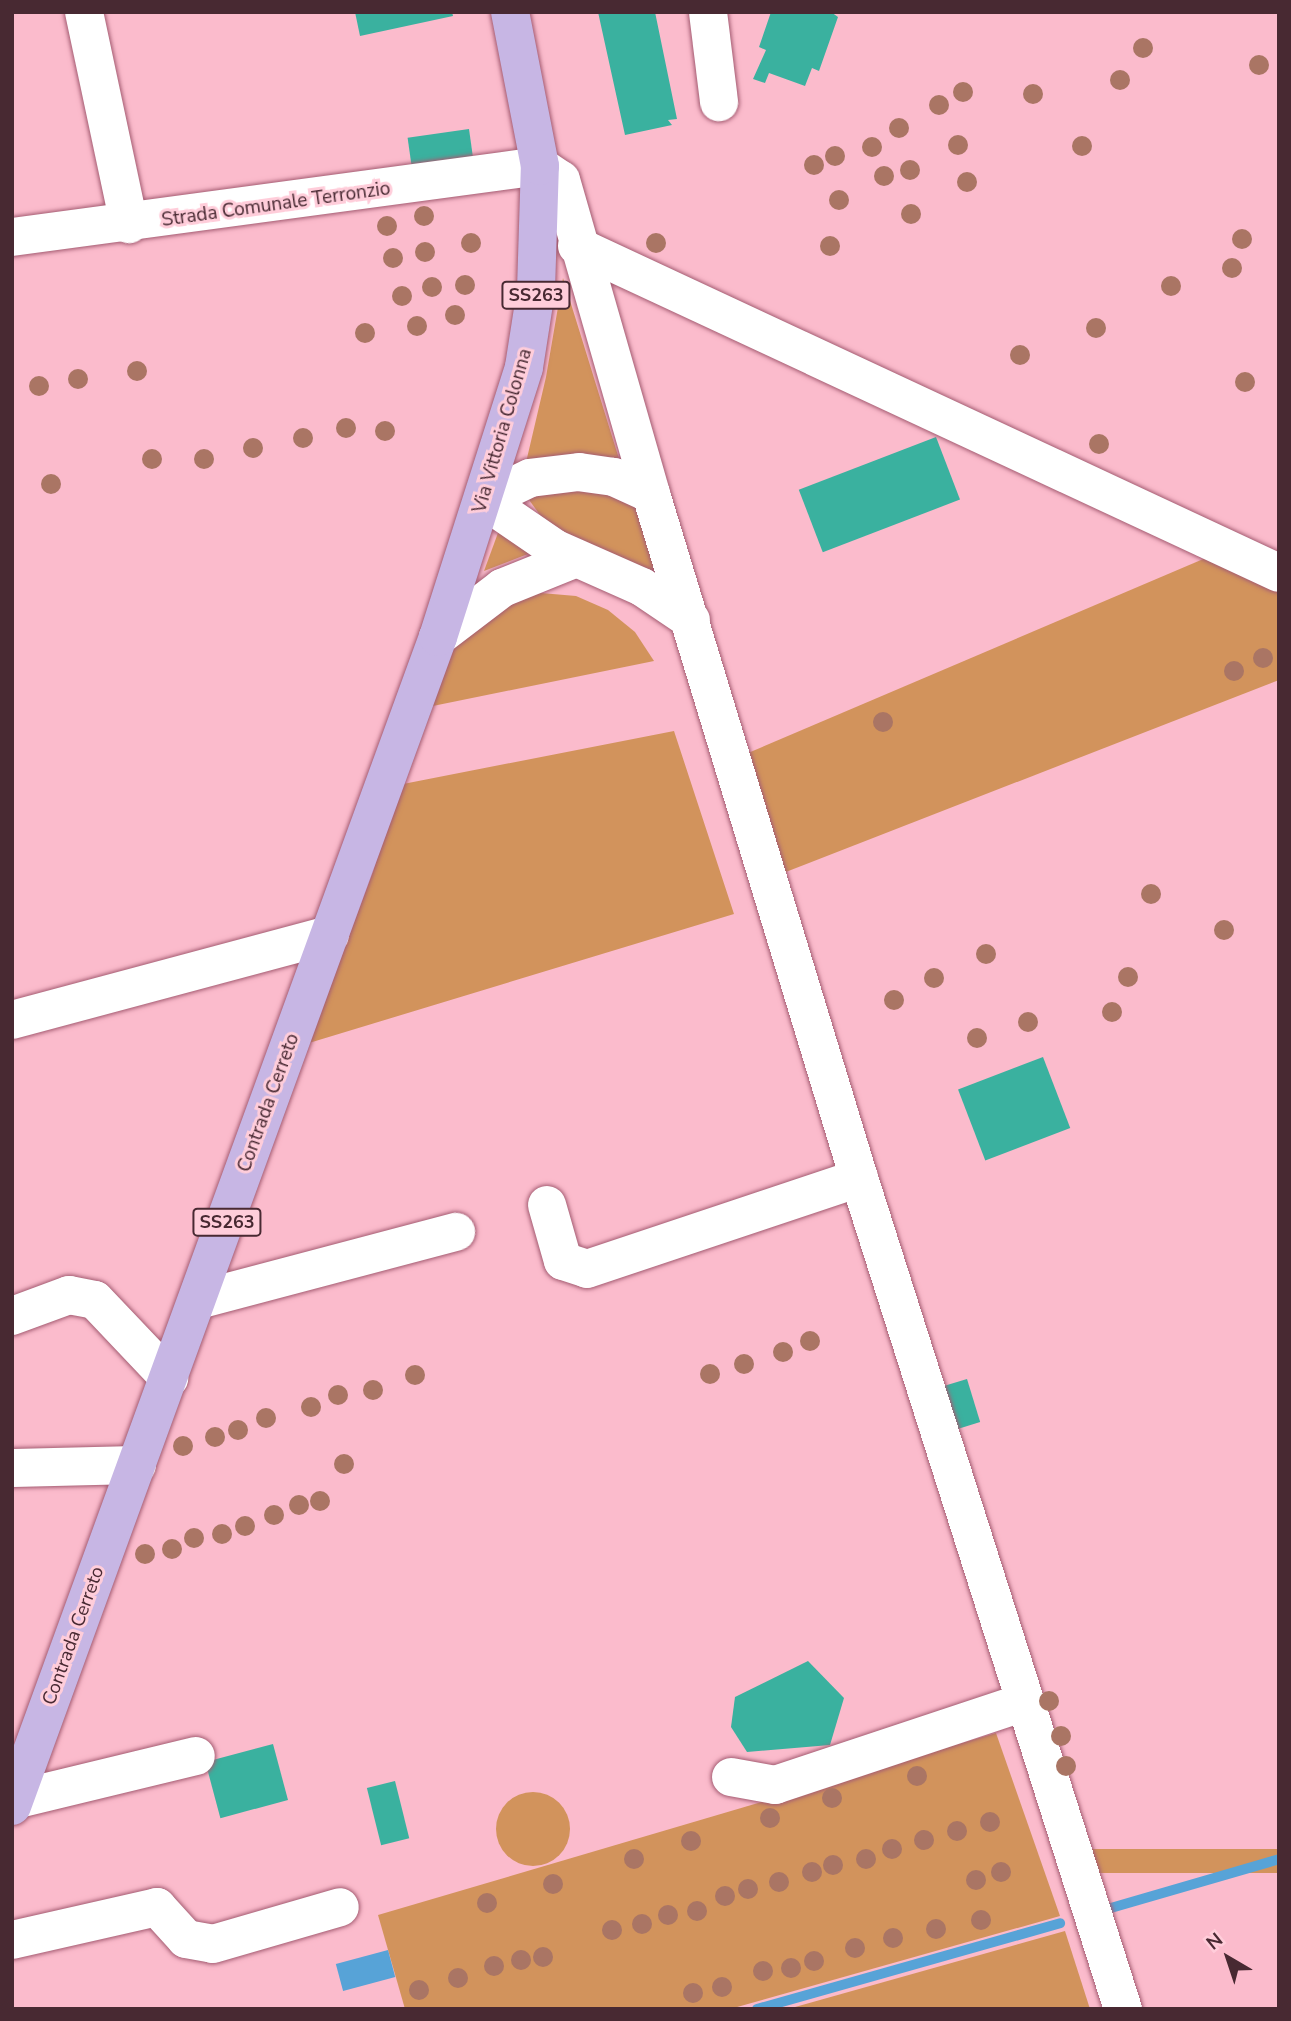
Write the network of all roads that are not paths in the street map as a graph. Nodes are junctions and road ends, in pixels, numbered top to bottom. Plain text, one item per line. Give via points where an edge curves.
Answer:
1 (84, 12) edge
2 (510, 12) edge
3 (708, 12) edge
4 (719, 102) dead end
5 (540, 166) junction
6 (129, 224) junction
7 (12, 237) edge
8 (577, 246) junction
9 (651, 494) junction
10 (484, 500) junction
11 (574, 559) junction
12 (1279, 573) edge
13 (691, 620) junction
14 (438, 637) junction
15 (330, 935) junction
16 (12, 1020) edge
17 (859, 1178) junction
18 (547, 1205) dead end
19 (456, 1232) dead end
20 (198, 1300) junction
21 (12, 1315) edge
22 (169, 1378) junction
23 (137, 1465) junction
24 (12, 1468) edge
25 (1026, 1702) junction
26 (197, 1756) dead end
27 (731, 1777) dead end
28 (13, 1803) edge
29 (340, 1907) dead end
30 (12, 1940) edge
31 (1123, 2009) edge

1 - 6 street
2 - 5 main road, Via Vittoria Colonna / SS263
3 - 4 street
5 - 6 street, Strada Comunale Terronzio
5 - 8 street via 561,180
5 - 10 main road, Via Vittoria Colonna / SS263 via 537,290 524,367
6 - 7 street, Strada Comunale Terronzio
8 - 9 street
8 - 12 street
9 - 10 street via 614,477 579,472 530,478
9 - 13 street
10 - 11 street
10 - 14 main road, Via Vittoria Colonna / SS263
11 - 13 street via 642,587
11 - 14 street via 495,592
13 - 17 street
14 - 15 main road, Contrada Cerreto / SS263
15 - 16 street
15 - 20 main road, Contrada Cerreto / SS263
17 - 18 street via 587,1269 563,1261
17 - 25 street
19 - 20 street
20 - 22 main road, Contrada Cerreto / SS263
21 - 22 street via 69,1295 95,1300
22 - 23 main road, Contrada Cerreto / SS263
23 - 24 street
23 - 28 main road, Contrada Cerreto / SS263
25 - 27 street via 775,1785
25 - 31 street
26 - 28 street
29 - 30 street via 213,1944 186,1939 157,1907

